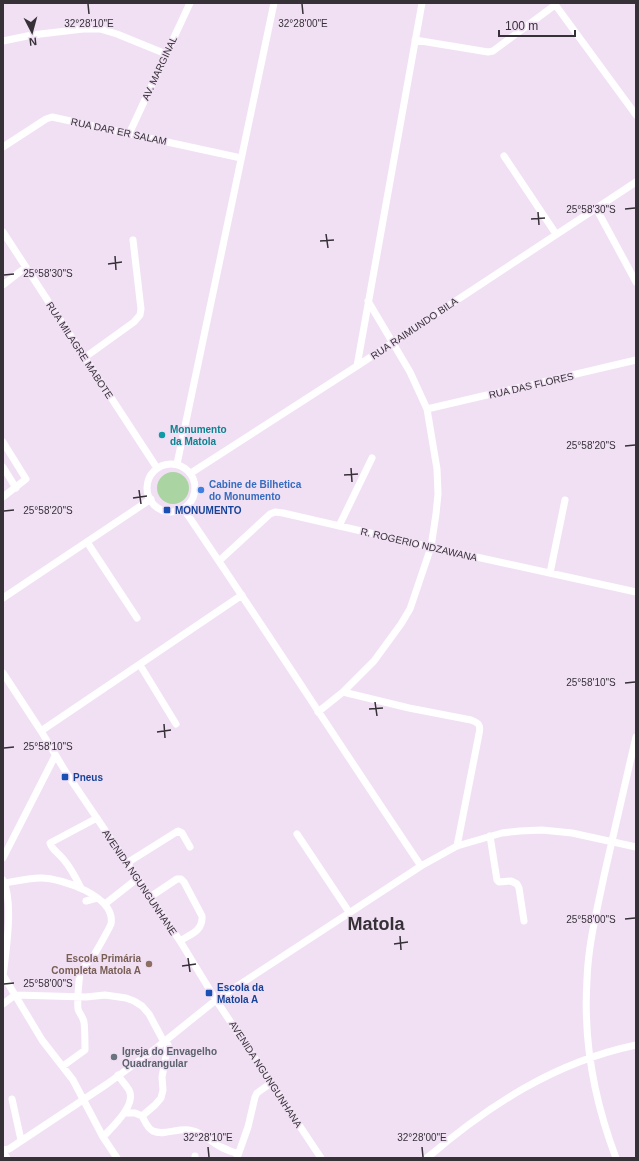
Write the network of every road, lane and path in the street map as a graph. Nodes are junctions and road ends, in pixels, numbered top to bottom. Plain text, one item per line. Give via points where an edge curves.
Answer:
1 (190, 3) edge
2 (274, 3) edge
3 (422, 3) edge
4 (554, 4) edge
5 (415, 40) junction
6 (3, 41) edge
7 (166, 54) junction
8 (636, 115) edge
9 (129, 134) junction
10 (3, 147) edge
11 (504, 156) dead end
12 (241, 158) junction
13 (636, 182) edge
14 (596, 208) junction
15 (3, 232) edge
16 (556, 234) junction
17 (133, 240) dead end
18 (26, 267) junction
19 (636, 282) edge
20 (3, 285) edge
21 (368, 301) junction
22 (393, 342) junction
23 (84, 358) junction
24 (636, 360) edge
25 (357, 366) junction
26 (427, 409) junction
27 (3, 442) edge
28 (372, 458) dead end
29 (177, 464) junction
30 (3, 467) edge
31 (157, 468) junction
32 (190, 473) junction
33 (16, 488) junction
34 (3, 497) edge
35 (151, 499) junction
36 (565, 500) dead end
37 (183, 508) junction
38 (340, 526) junction
39 (87, 542) junction
40 (432, 547) junction
41 (219, 561) junction
42 (550, 573) junction
43 (636, 592) edge
44 (242, 595) junction
45 (3, 598) edge
46 (137, 618) dead end
47 (140, 664) junction
48 (3, 673) edge
49 (343, 692) junction
50 (318, 712) junction
51 (176, 724) dead end
52 (41, 731) junction
53 (636, 737) edge
54 (55, 756) junction
55 (97, 818) junction
56 (298, 834) dead end
57 (490, 836) junction
58 (612, 841) junction
59 (457, 846) junction
60 (190, 847) dead end
61 (636, 847) edge
62 (3, 858) edge
63 (127, 863) junction
64 (421, 866) junction
65 (138, 878) junction
66 (4, 882) edge
67 (81, 888) junction
68 (150, 897) junction
69 (97, 898) junction
70 (86, 901) dead end
71 (105, 904) junction
72 (350, 912) junction
73 (524, 921) dead end
74 (180, 941) junction
75 (3, 975) edge
76 (211, 991) joint
77 (15, 995) junction
78 (79, 996) junction
79 (216, 1000) junction
80 (3, 1004) edge
81 (166, 1044) junction
82 (636, 1045) edge
83 (589, 1057) junction
84 (63, 1066) junction
85 (118, 1075) junction
86 (271, 1083) junction
87 (12, 1099) dead end
88 (82, 1099) junction
89 (124, 1113) junction
90 (142, 1116) junction
91 (103, 1137) junction
92 (21, 1140) junction
93 (3, 1151) edge
94 (238, 1156) edge
95 (7, 1158) edge
96 (117, 1158) edge
97 (321, 1158) edge
98 (427, 1158) edge
99 (616, 1158) edge

1 - 7 street, AV. MARGINAL
2 - 12 street
3 - 5 street
4 - 5 street via 493,51
4 - 8 street
5 - 21 street
6 - 7 street via 32,35 100,29
7 - 9 street, AV. MARGINAL
9 - 10 street, RUA DAR ER SALAM via 52,117
9 - 12 street, RUA DAR ER SALAM
11 - 16 street
12 - 29 street
13 - 14 street, RUA RAIMUNDO BILA
14 - 16 street, RUA RAIMUNDO BILA
14 - 19 street
15 - 18 street, RUA MILAGRE MABOTE
16 - 22 street, RUA RAIMUNDO BILA
17 - 23 street via 140,315
18 - 20 street
18 - 23 street, RUA MILAGRE MABOTE
21 - 22 street
21 - 25 street
22 - 25 street, RUA RAIMUNDO BILA
22 - 26 street
23 - 31 street, RUA MILAGRE MABOTE
24 - 26 street, RUA DAS FLORES
25 - 32 street, RUA RAIMUNDO BILA
26 - 40 street via 436,462 438,494
27 - 33 street via 26,478
28 - 38 street
29 - 31 street
29 - 32 street
30 - 33 street
31 - 35 street via 149,479 148,493
32 - 37 street via 195,492
33 - 34 street
35 - 37 street via 157,507 166,511
35 - 39 street
36 - 42 street
37 - 41 street
38 - 40 street, R. ROGERIO NDZAWANA
38 - 41 street, R. ROGERIO NDZAWANA via 275,512
39 - 45 street
39 - 46 street
40 - 42 street, R. ROGERIO NDZAWANA
40 - 49 street via 410,609 402,624 374,661
41 - 44 street
42 - 43 street, R. ROGERIO NDZAWANA
44 - 47 street
44 - 50 street
47 - 51 street
47 - 52 street
48 - 52 street, AVENIDA NGUNGUNHANE
49 - 50 street
49 - 59 street via 471,720 479,724
50 - 64 street
52 - 54 street, AVENIDA NGUNGUNHANE
53 - 58 street
54 - 55 street, AVENIDA NGUNGUNHANE
54 - 62 street
55 - 63 street, AVENIDA NGUNGUNHANE
55 - 67 street via 50,843 68,865
56 - 72 street
57 - 58 street via 542,830
57 - 59 street
57 - 73 street via 497,880 517,884
58 - 61 street
58 - 83 street via 589,955 586,1005
59 - 64 street
60 - 63 street via 178,831
63 - 65 street, AVENIDA NGUNGUNHANE
64 - 72 street
65 - 68 street, AVENIDA NGUNGUNHANE
65 - 71 street
66 - 67 street via 41,878 58,880
66 - 75 street via 8,896 8,920
67 - 69 street
68 - 74 street, AVENIDA NGUNGUNHANE
68 - 74 street via 177,879 184,882 203,922 199,929
69 - 70 street
69 - 71 street
71 - 78 street via 111,924 93,957 81,971
72 - 79 street
74 - 76 street, AVENIDA NGUNGUNHANE
75 - 77 street
76 - 79 street, AVENIDA NGUNGUNHANA
77 - 78 street
77 - 80 street
77 - 84 street via 42,1040
78 - 81 street via 118,996 134,1001 149,1014
78 - 84 street via 78,1009 84,1022 85,1050
79 - 81 street
79 - 86 street, AVENIDA NGUNGUNHANA
81 - 85 street
81 - 90 street via 161,1098
82 - 83 street
83 - 98 street via 555,1071 505,1099 468,1124
83 - 99 street via 600,1112
84 - 88 street
85 - 88 street
85 - 89 street via 131,1096
86 - 94 street via 255,1097
86 - 97 street, AVENIDA NGUNGUNHANA
87 - 92 street
88 - 91 street
88 - 92 street
89 - 90 street
89 - 91 street
90 - 94 street via 148,1127 158,1133 181,1129 201,1133
91 - 96 street
92 - 93 street
93 - 95 street

